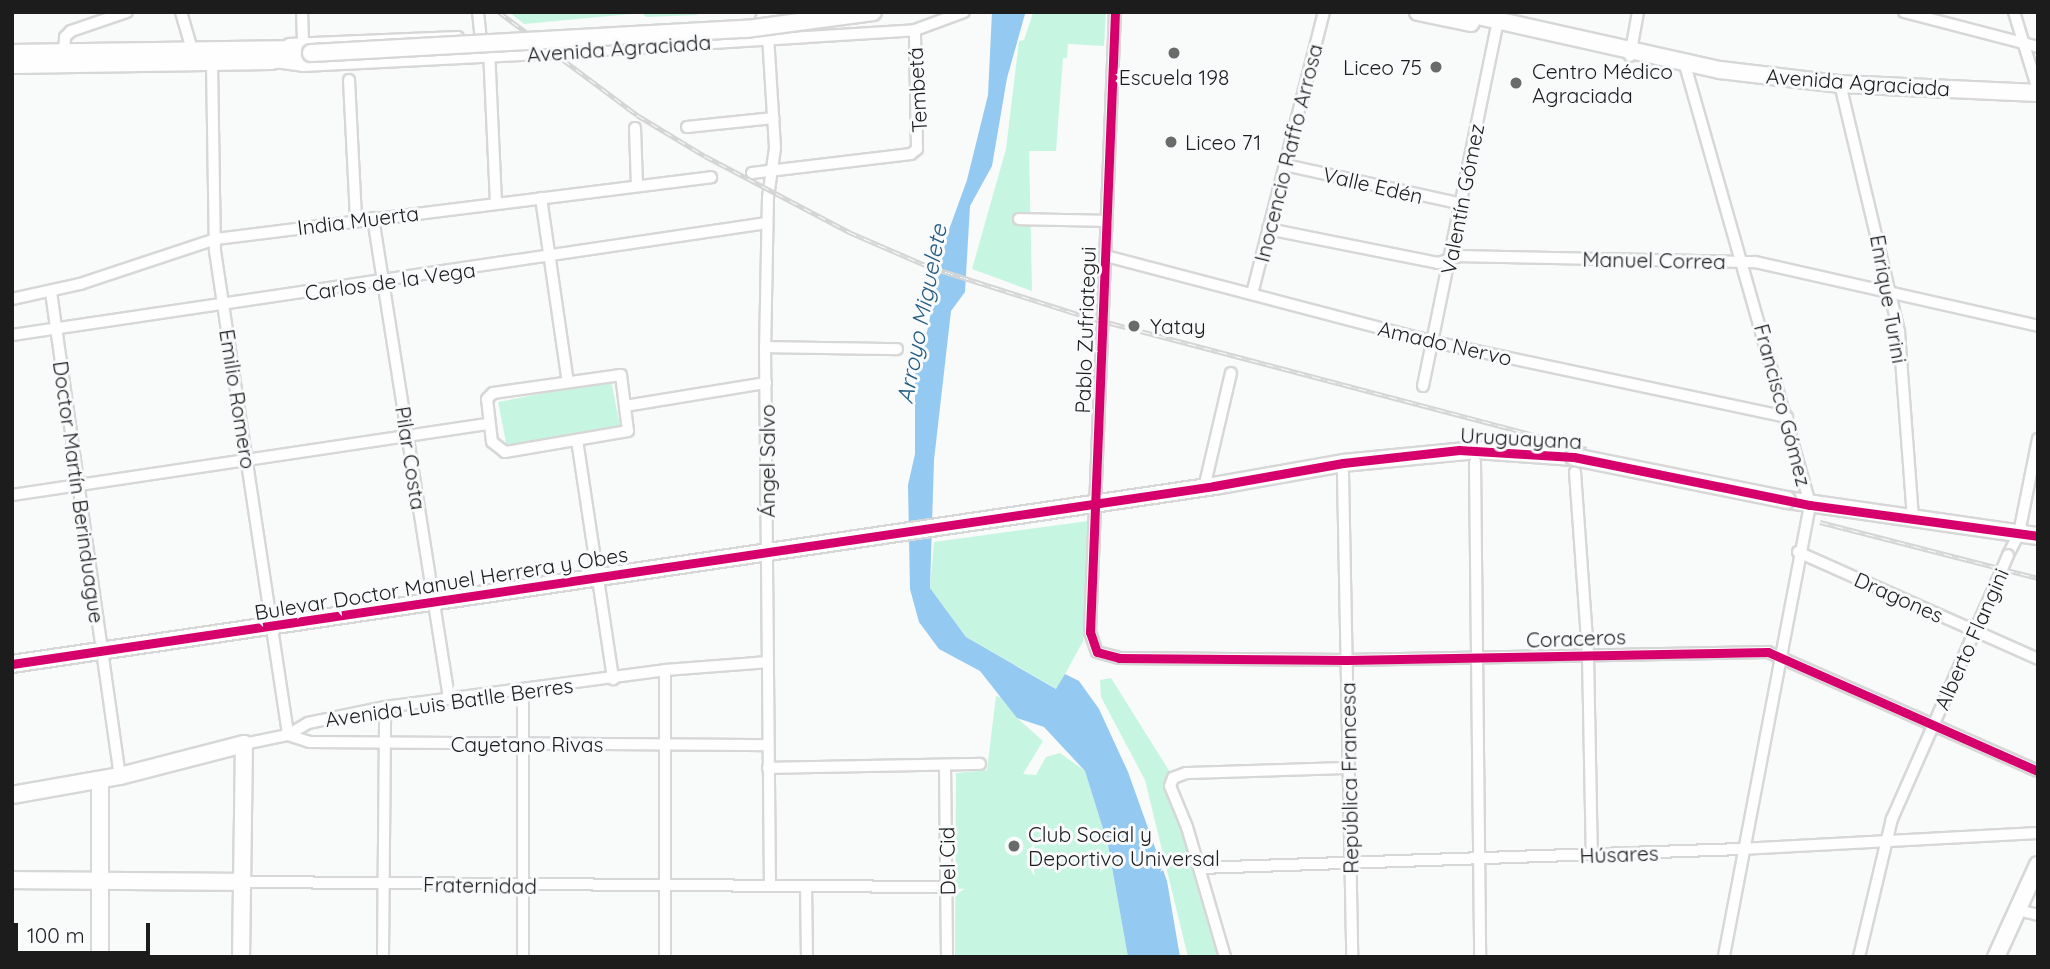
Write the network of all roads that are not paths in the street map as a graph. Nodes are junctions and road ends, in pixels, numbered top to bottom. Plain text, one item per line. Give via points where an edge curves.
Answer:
1 (127, 12) edge
2 (181, 12) edge
3 (302, 12) edge
4 (478, 12) edge
5 (798, 12) edge
6 (873, 12) edge
7 (964, 12) edge
8 (1115, 12) edge
9 (1324, 12) edge
10 (1418, 12) edge
11 (1460, 12) edge
12 (1638, 12) edge
13 (1904, 12) edge
14 (2014, 12) edge
15 (771, 14) edge
16 (1498, 20) edge
17 (915, 30) junction
18 (800, 34) junction
19 (480, 37) junction
20 (771, 37) junction
21 (2023, 43) junction
22 (2038, 47) edge
23 (307, 48) junction
24 (64, 52) junction
25 (1630, 52) junction
26 (12, 53) edge
27 (269, 56) junction
28 (489, 56) junction
29 (200, 59) junction
30 (1683, 63) junction
31 (12, 65) edge
32 (349, 80) dead end
33 (1840, 83) junction
34 (2038, 92) edge
35 (774, 118) junction
36 (687, 127) dead end
37 (635, 128) dead end
38 (1285, 165) junction
39 (773, 170) junction
40 (752, 173) dead end
41 (711, 177) dead end
42 (637, 185) junction
43 (541, 198) junction
44 (496, 204) junction
45 (1462, 204) junction
46 (373, 218) junction
47 (1019, 219) dead end
48 (356, 220) junction
49 (1107, 221) junction
50 (767, 223) junction
51 (1268, 229) junction
52 (216, 239) junction
53 (1106, 256) junction
54 (550, 259) junction
55 (1450, 259) junction
56 (1743, 262) junction
57 (383, 282) junction
58 (51, 292) junction
59 (1892, 293) junction
60 (1252, 295) junction
61 (12, 299) edge
62 (223, 304) junction
63 (2038, 326) edge
64 (56, 329) junction
65 (12, 335) edge
66 (1434, 342) junction
67 (765, 346) junction
68 (897, 349) dead end
69 (1231, 373) dead end
70 (568, 383) junction
71 (766, 383) junction
72 (1423, 386) dead end
73 (625, 406) junction
74 (1787, 417) junction
75 (489, 424) junction
76 (408, 437) junction
77 (2038, 439) edge
78 (577, 440) junction
79 (248, 458) junction
80 (1475, 462) dead end
81 (1576, 472) dead end
82 (1343, 473) dead end
83 (78, 485) junction
84 (1209, 487) junction
85 (12, 495) edge
86 (1096, 503) junction
87 (1810, 505) junction
88 (1913, 519) junction
89 (2018, 533) junction
90 (876, 535) joint
91 (2038, 536) edge
92 (767, 550) junction
93 (1798, 552) junction
94 (597, 576) junction
95 (434, 600) junction
96 (272, 628) junction
97 (1975, 631) junction
98 (1093, 648) joint
99 (102, 650) junction
100 (1588, 655) junction
101 (1780, 655) junction
102 (1477, 658) junction
103 (2038, 659) edge
104 (1347, 660) junction
105 (768, 662) junction
106 (12, 664) edge
107 (665, 670) junction
108 (613, 679) junction
109 (523, 691) junction
110 (449, 699) junction
111 (385, 707) junction
112 (1934, 723) junction
113 (288, 735) junction
114 (385, 743) junction
115 (526, 743) junction
116 (244, 744) junction
117 (665, 744) junction
118 (768, 745) junction
119 (980, 764) dead end
120 (945, 765) junction
121 (768, 768) junction
122 (1348, 768) junction
123 (2038, 771) edge
124 (120, 776) junction
125 (100, 781) junction
126 (12, 795) edge
127 (2038, 833) edge
128 (1885, 841) junction
129 (1741, 849) junction
130 (1592, 855) junction
131 (1479, 860) junction
132 (1349, 863) junction
133 (2038, 865) edge
134 (1200, 868) junction
135 (12, 880) edge
136 (101, 882) junction
137 (242, 882) junction
138 (383, 884) junction
139 (666, 885) junction
140 (524, 886) junction
141 (770, 886) junction
142 (806, 886) junction
143 (948, 887) junction
144 (2017, 910) junction
145 (2038, 915) edge
146 (100, 957) edge
147 (241, 957) edge
148 (383, 957) edge
149 (523, 957) edge
150 (665, 957) edge
151 (807, 957) edge
152 (947, 957) edge
153 (1225, 957) edge
154 (1352, 957) edge
155 (1480, 957) edge
156 (1724, 957) edge
157 (1858, 957) edge
158 (1996, 957) edge

1 - 24 street via 71,31 65,37
2 - 29 street, Emilio Romero
3 - 23 street
4 - 19 street
5 - 18 street
6 - 23 street, Avenida Agraciada, bridge via 746,29
7 - 17 street, Avenida Agraciada
8 - 49 street, Pablo Zufriategui
9 - 38 street, Inocencio Raffo Arrosa
10 - 16 street, Avenida Agraciada
11 - 16 street, Avenida Agraciada
12 - 25 street
13 - 21 street
14 - 21 street
15 - 19 street, Avenida Agraciada
15 - 20 street, Ángel Salvo
16 - 25 street, Avenida Agraciada
16 - 45 street, Valentín Gómez
17 - 18 street, Avenida Agraciada
17 - 39 street, Tembetá via 917,149 911,154
18 - 20 street, Avenida Agraciada
19 - 23 street, Avenida Agraciada
19 - 28 street via 488,42
20 - 28 street, Avenida Agraciada
20 - 35 street, Ángel Salvo
21 - 22 street
21 - 34 street
23 - 27 street, Avenida Agraciada
24 - 26 street, Avenida Agraciada
24 - 29 street, Avenida Agraciada
25 - 30 street, Avenida Agraciada via 1670,64
27 - 28 street, Avenida Agraciada via 303,66
27 - 29 street, Avenida Agraciada
27 - 29 street, Avenida Agraciada
28 - 44 street
29 - 31 street, Avenida Agraciada
29 - 52 street, Emilio Romero
30 - 33 street, Avenida Agraciada
30 - 56 street, Francisco Gómez
32 - 48 street
33 - 34 street, Avenida Agraciada
33 - 59 street, Enrique Turini
35 - 36 street
35 - 39 street, Ángel Salvo
37 - 42 street
38 - 45 street, Valle Edén
38 - 51 street, Inocencio Raffo Arrosa
39 - 40 street
39 - 50 street, Ángel Salvo
41 - 42 street, India Muerta
42 - 43 street, India Muerta
43 - 44 street, India Muerta
43 - 54 street
44 - 46 street, India Muerta
45 - 55 street, Valentín Gómez
46 - 48 street, India Muerta
46 - 57 street, Pilar Costa
47 - 49 street
48 - 52 street, India Muerta
49 - 53 street, Pablo Zufriategui
50 - 54 street, Carlos de la Vega
50 - 67 street, Ángel Salvo
51 - 55 street, Manuel Correa via 1438,263
51 - 60 street, Inocencio Raffo Arrosa
52 - 58 street, India Muerta
52 - 62 street, Emilio Romero
53 - 60 street, Amado Nervo
53 - 86 street, Pablo Zufriategui
54 - 57 street, Carlos de la Vega
54 - 70 street
55 - 56 street, Manuel Correa
55 - 66 street, Valentín Gómez
56 - 59 street, Manuel Correa
56 - 74 street, Francisco Gómez
57 - 62 street, Carlos de la Vega
57 - 76 street, Pilar Costa
58 - 61 street, India Muerta
58 - 64 street, Doctor Martín Berinduague
59 - 63 street, Manuel Correa
59 - 88 street, Enrique Turini
60 - 66 street, Amado Nervo
62 - 64 street, Carlos de la Vega
62 - 79 street, Emilio Romero
64 - 65 street, Carlos de la Vega
64 - 83 street, Doctor Martín Berinduague
66 - 72 street, Valentín Gómez
66 - 74 street, Amado Nervo
67 - 68 street
67 - 71 street, Ángel Salvo
69 - 84 street
70 - 73 street via 621,375
70 - 75 street via 493,393 487,399
71 - 73 street
71 - 92 street, Ángel Salvo
73 - 78 street via 628,431
74 - 87 street, Francisco Gómez
75 - 76 street
75 - 78 street via 492,442 505,452
76 - 79 street
76 - 95 street, Pilar Costa
77 - 89 street, Alberto Flangini
78 - 94 street
79 - 83 street
79 - 96 street, Emilio Romero
80 - 102 street
81 - 100 street
82 - 104 street, República Francesa
83 - 85 street
83 - 99 street, Doctor Martín Berinduague
84 - 86 street, Uruguayana
84 - 87 street, Uruguayana, bridge via 1343,463 1475,450 1574,457
86 - 90 street, Uruguayana
86 - 98 street, Pablo Zufriategui
87 - 88 street, Uruguayana
87 - 93 street, Francisco Gómez
88 - 89 street, Uruguayana
89 - 91 street, Uruguayana
89 - 97 street, Alberto Flangini, bridge
90 - 92 street, Bulevar Doctor Manuel Herrera y Obes
92 - 94 street, Bulevar Doctor Manuel Herrera y Obes
92 - 105 street, Ángel Salvo
93 - 97 street, Dragones
93 - 101 street, Francisco Gómez
94 - 95 street, Bulevar Doctor Manuel Herrera y Obes
94 - 108 street
95 - 96 street, Bulevar Doctor Manuel Herrera y Obes
95 - 110 street, Pilar Costa
96 - 99 street, Bulevar Doctor Manuel Herrera y Obes
96 - 113 street, Emilio Romero
97 - 103 street, Dragones
97 - 112 street, Alberto Flangini
98 - 104 street, Coraceros via 1119,658
99 - 106 street, Bulevar Doctor Manuel Herrera y Obes
99 - 124 street, Doctor Martín Berinduague
100 - 101 street, Coraceros via 1754,651
100 - 102 street, Coraceros
100 - 130 street
101 - 112 street, Coraceros
101 - 129 street, Francisco Gómez
102 - 104 street, Coraceros
102 - 131 street
104 - 122 street, República Francesa
105 - 107 street, Avenida Luis Batlle Berres
105 - 118 street, Ángel Salvo
107 - 108 street, Avenida Luis Batlle Berres
107 - 117 street
108 - 109 street, Avenida Luis Batlle Berres
109 - 110 street, Avenida Luis Batlle Berres
109 - 115 street
110 - 111 street, Avenida Luis Batlle Berres
111 - 113 street, Avenida Luis Batlle Berres via 308,723
111 - 114 street
112 - 123 street, Coraceros
112 - 128 street, Alberto Flangini
113 - 114 street, Cayetano Rivas via 309,742
113 - 116 street, Avenida Luis Batlle Berres
114 - 115 street, Cayetano Rivas
114 - 138 street
115 - 117 street, Cayetano Rivas
115 - 140 street
116 - 124 street, Avenida Luis Batlle Berres
116 - 137 street
117 - 118 street, Cayetano Rivas
117 - 139 street
118 - 121 street, Ángel Salvo
119 - 120 street
120 - 121 street
120 - 143 street, Del Cid
121 - 141 street, Ángel Salvo
122 - 132 street, República Francesa
122 - 134 street via 1186,773 1173,778 1170,786
124 - 125 street, Avenida Luis Batlle Berres
125 - 126 street, Avenida Luis Batlle Berres
125 - 136 street
127 - 128 street, Húsares
128 - 129 street, Húsares
128 - 157 street, Alberto Flangini
129 - 130 street, Húsares
129 - 156 street, Francisco Gómez
130 - 131 street, Húsares
131 - 132 street, Húsares
131 - 155 street
132 - 134 street, Húsares
132 - 154 street, República Francesa
133 - 144 street
134 - 153 street
135 - 136 street, Fraternidad
136 - 137 street, Fraternidad
136 - 146 street
137 - 138 street, Fraternidad
137 - 147 street
138 - 140 street, Fraternidad
138 - 148 street
139 - 140 street, Fraternidad
139 - 141 street, Fraternidad
139 - 150 street
140 - 149 street
141 - 142 street, Fraternidad
142 - 143 street, Fraternidad
142 - 151 street
143 - 152 street, Del Cid
144 - 145 street
144 - 158 street

